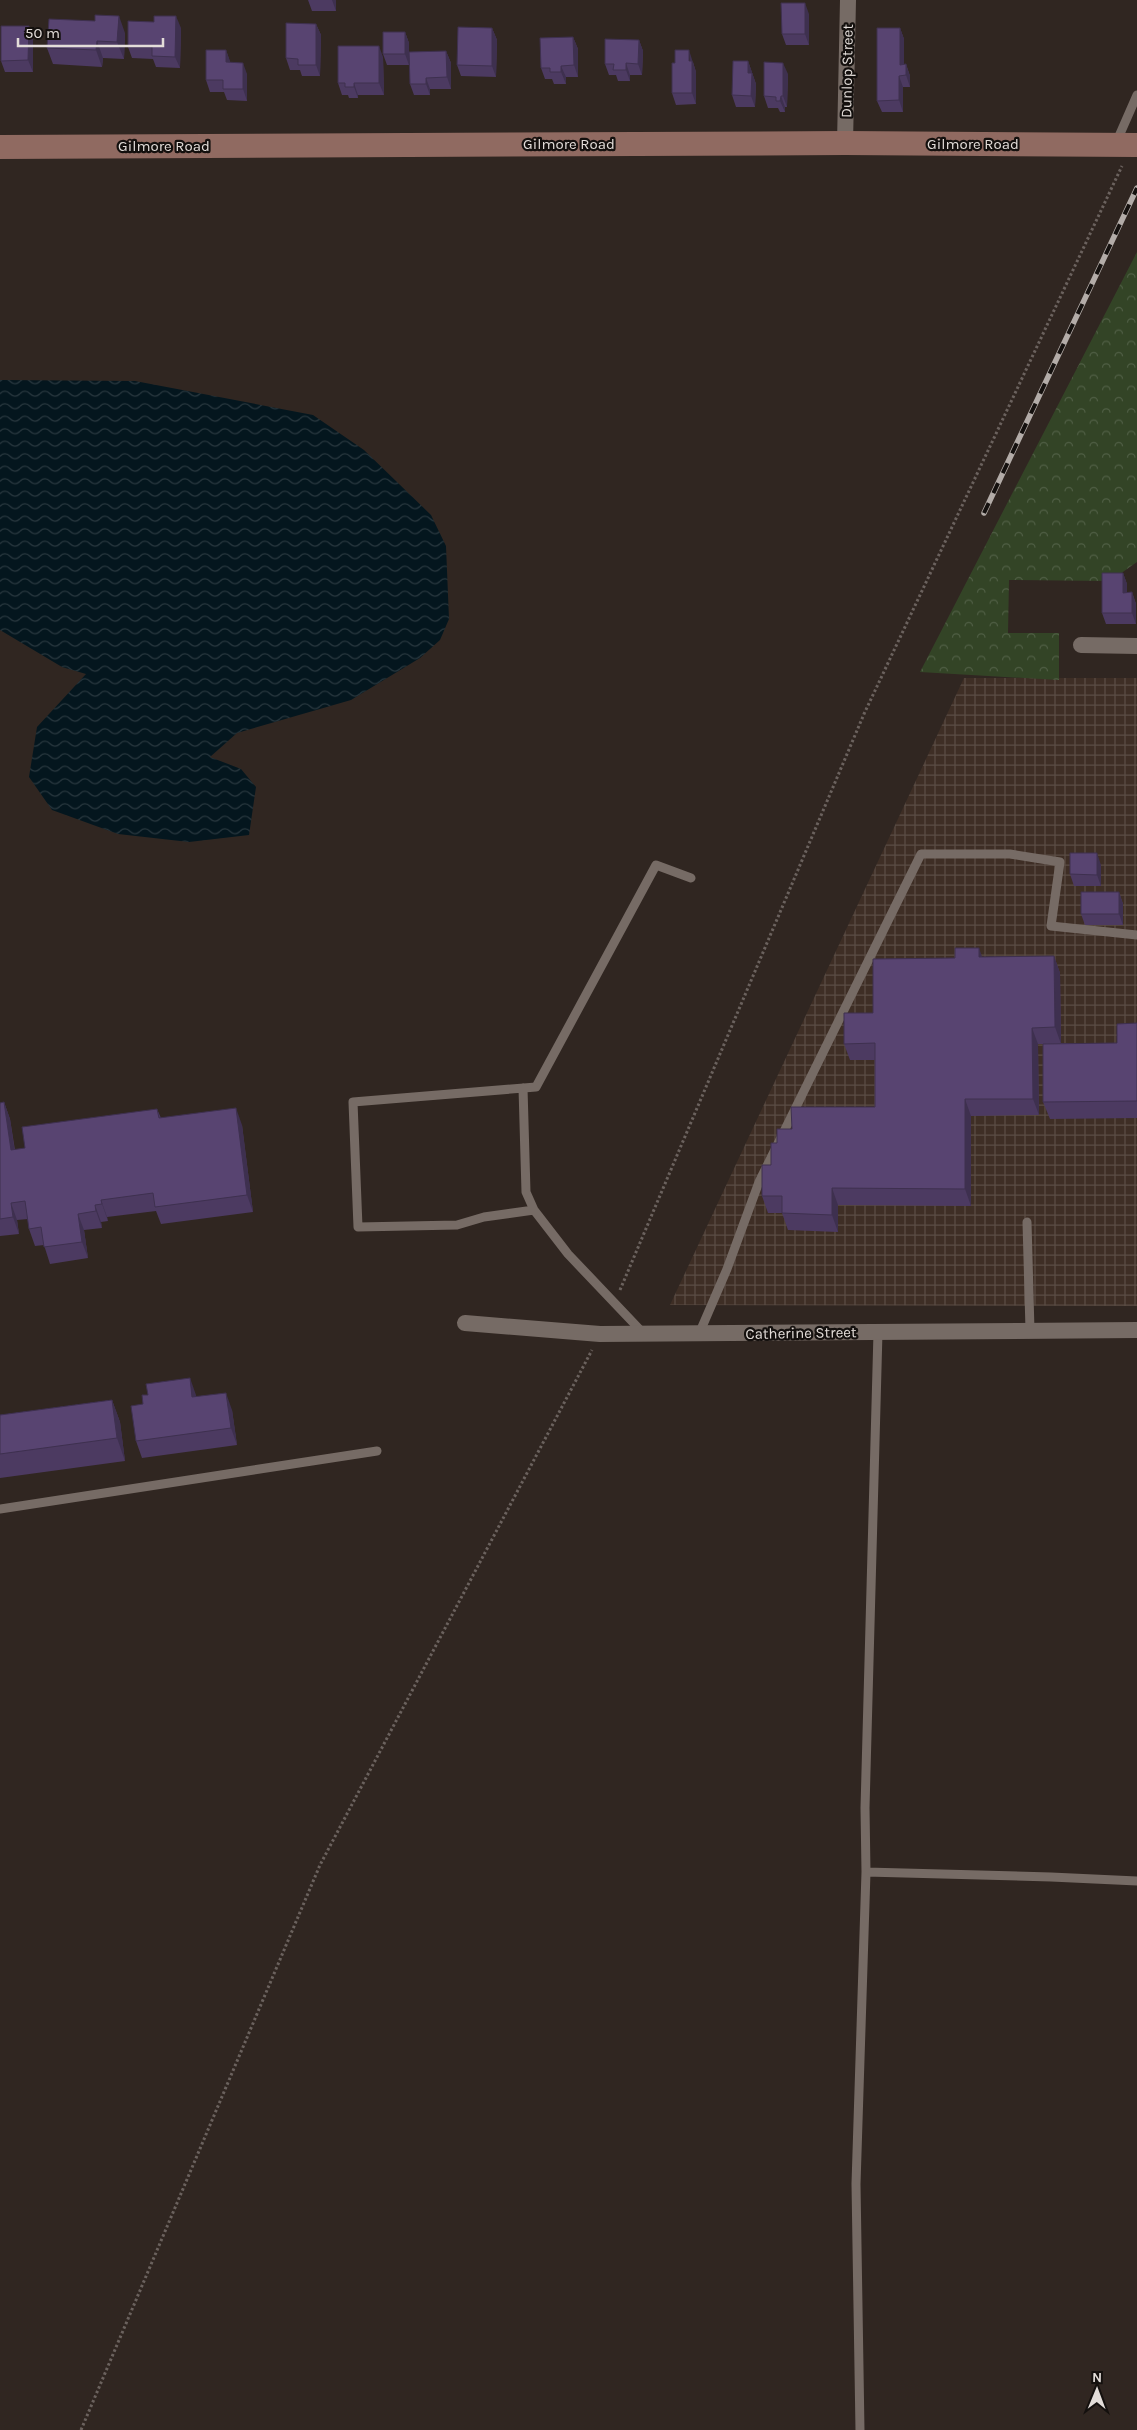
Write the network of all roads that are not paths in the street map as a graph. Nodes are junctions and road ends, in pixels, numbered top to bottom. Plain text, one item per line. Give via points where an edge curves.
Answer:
1 (848, 0) edge
2 (1137, 95) edge
3 (845, 143) junction
4 (1128, 145) edge
5 (0, 147) edge
6 (1081, 645) dead end
7 (1137, 646) edge
8 (692, 878) dead end
9 (1137, 935) edge
10 (523, 1088) junction
11 (534, 1210) junction
12 (1027, 1222) dead end
13 (465, 1324) dead end
14 (1030, 1330) junction
15 (1137, 1330) edge
16 (878, 1332) junction
17 (645, 1334) junction
18 (699, 1334) junction
19 (377, 1451) dead end
20 (0, 1510) edge
21 (866, 1872) junction
22 (1137, 1881) edge
23 (860, 2430) edge

1 - 3 street, Dunlop Street
2 - 4 lane
3 - 4 main road, Gilmore Road
3 - 5 main road, Gilmore Road
6 - 7 street
8 - 10 lane via 656,865 536,1087
9 - 18 lane via 1051,926 1060,862 1010,854 921,854 759,1182
10 - 11 lane via 526,1192
10 - 11 lane via 353,1102 358,1226 456,1225 484,1217
11 - 17 lane via 568,1254
12 - 14 lane
13 - 17 street, Catherine Street
14 - 15 street, Catherine Street
14 - 16 street, Catherine Street
16 - 18 street, Catherine Street
16 - 21 lane
17 - 18 street, Catherine Street
19 - 20 lane
21 - 22 lane
21 - 23 lane via 856,2184

